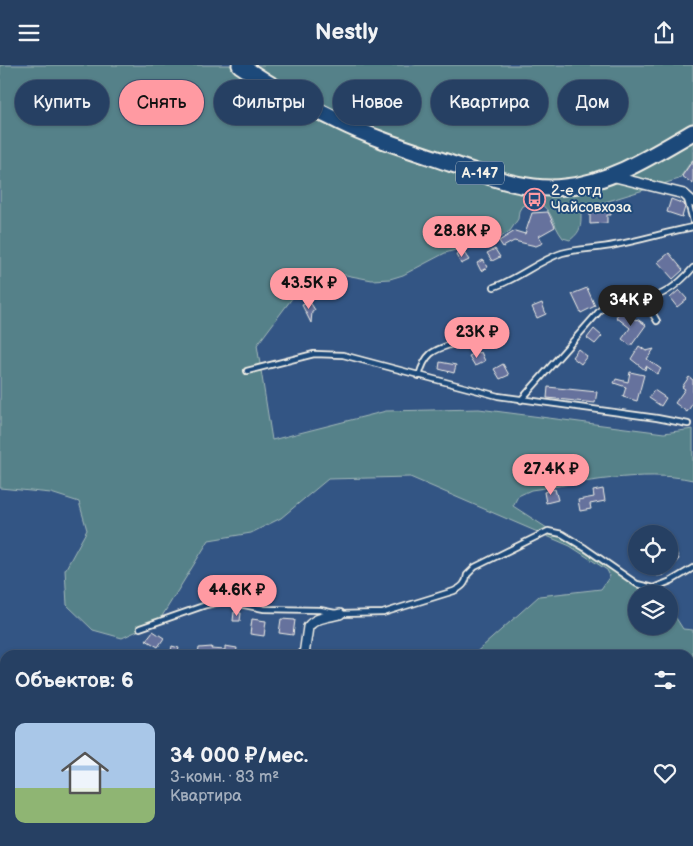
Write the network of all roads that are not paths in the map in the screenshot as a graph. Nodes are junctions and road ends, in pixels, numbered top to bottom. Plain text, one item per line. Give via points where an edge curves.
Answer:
1 (240, 65) edge
2 (254, 69) edge
3 (693, 132) edge
4 (610, 176) junction
5 (690, 199) edge
6 (693, 221) edge
7 (693, 227) edge
8 (693, 268) edge
9 (494, 287) dead end
10 (644, 299) junction
11 (657, 321) dead end
12 (464, 341) dead end
13 (247, 371) dead end
14 (419, 376) junction
15 (522, 400) junction
16 (688, 424) dead end
17 (693, 568) edge
18 (340, 614) junction
19 (140, 628) dead end
20 (305, 650) edge

1 - 2 highway, А-147
2 - 4 highway, А-147 via 339,122 510,183 565,187
3 - 4 highway, А-147
4 - 5 street
5 - 6 lane
7 - 9 lane via 647,239 563,253
8 - 10 lane via 666,291
10 - 11 lane
10 - 15 lane via 629,298 603,307
12 - 14 lane via 430,353
13 - 14 lane via 324,354 344,355
14 - 15 lane
15 - 16 lane
17 - 18 lane via 653,588 637,584 562,534 548,531 475,567 462,587 454,591 383,613
18 - 19 lane via 320,610 264,609 225,601
18 - 20 street via 310,623

